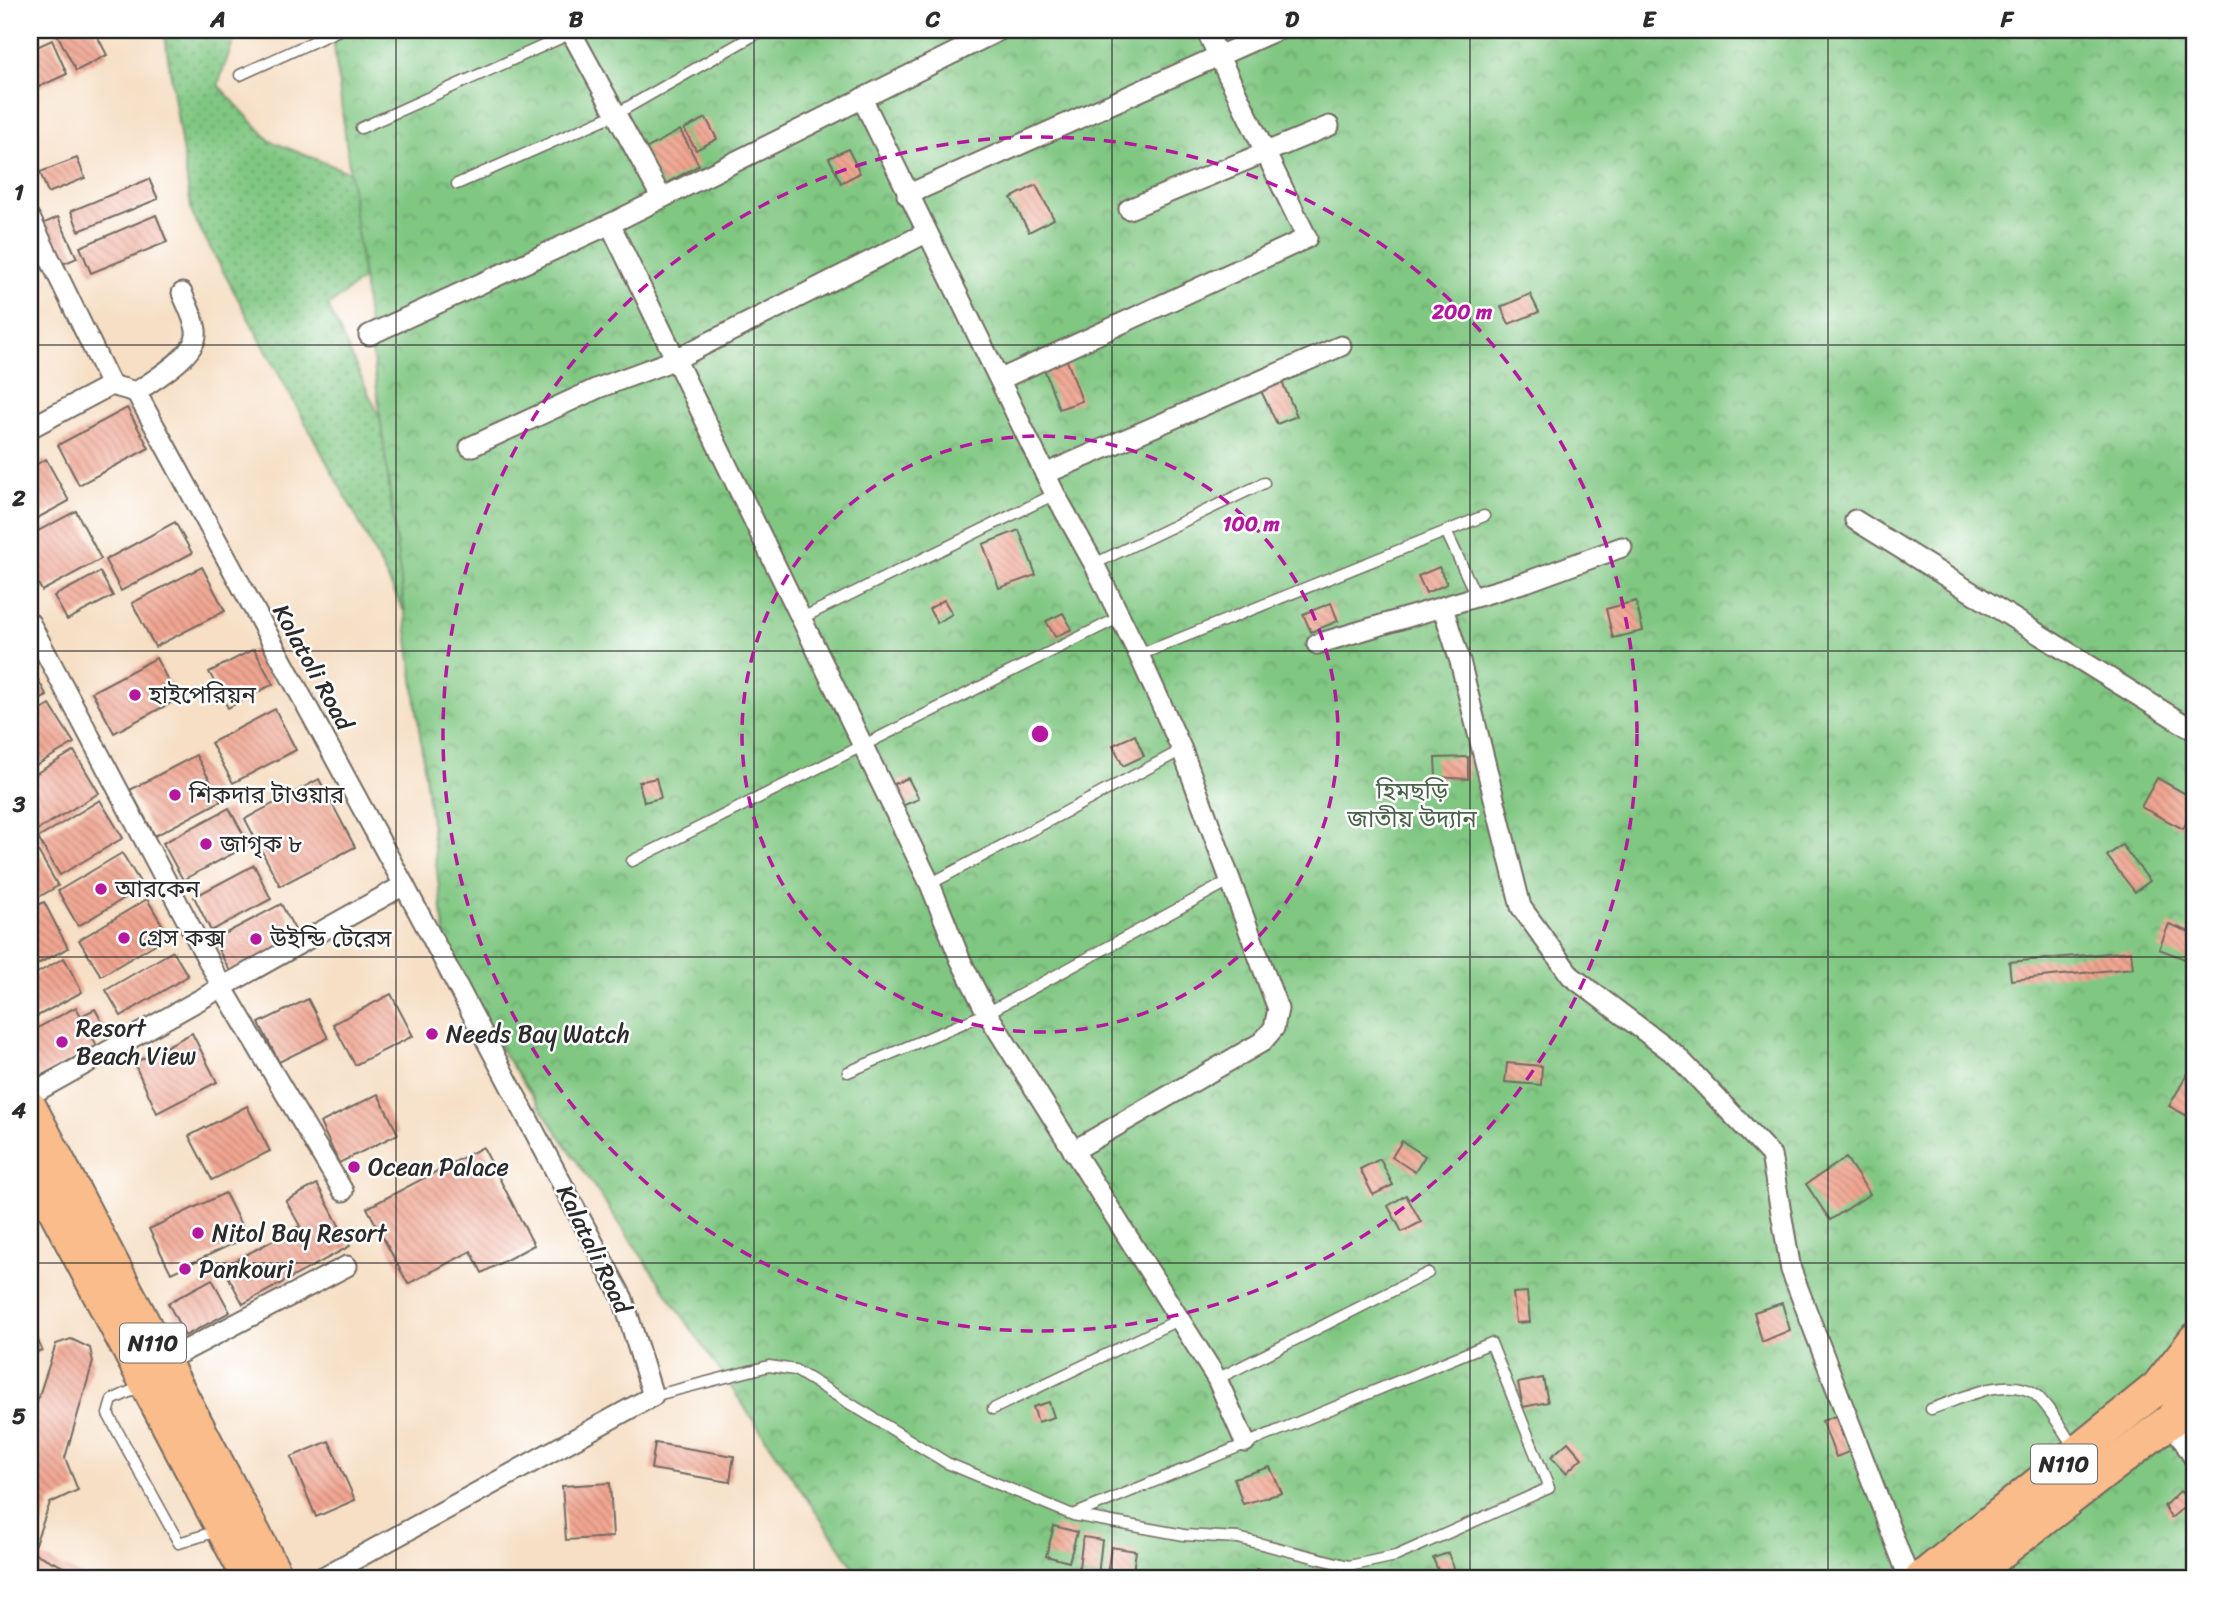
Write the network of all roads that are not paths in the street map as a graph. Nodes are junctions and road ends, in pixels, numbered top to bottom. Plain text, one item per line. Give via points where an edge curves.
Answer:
1 (339, 30) edge
2 (763, 30) edge
3 (1000, 30) edge
4 (1206, 30) edge
5 (1276, 30) edge
6 (573, 31) edge
7 (1219, 55) junction
8 (240, 75) dead end
9 (862, 98) junction
10 (616, 114) junction
11 (1329, 125) dead end
12 (361, 128) dead end
13 (1264, 150) junction
14 (457, 184) dead end
15 (907, 195) junction
16 (661, 197) junction
17 (1129, 209) dead end
18 (30, 218) edge
19 (610, 224) junction
20 (926, 233) junction
21 (182, 293) dead end
22 (369, 335) dead end
23 (1341, 346) dead end
24 (674, 360) junction
25 (1001, 379) junction
26 (111, 385) junction
27 (136, 392) junction
28 (30, 428) edge
29 (470, 447) dead end
30 (1045, 474) junction
31 (1264, 483) dead end
32 (1055, 494) junction
33 (1484, 516) dead end
34 (1855, 520) dead end
35 (1446, 531) junction
36 (1622, 547) dead end
37 (1094, 564) junction
38 (1476, 596) junction
39 (1443, 608) junction
40 (1120, 617) junction
41 (802, 618) junction
42 (30, 623) edge
43 (1317, 644) dead end
44 (1139, 655) junction
45 (2195, 731) edge
46 (864, 746) junction
47 (1182, 750) junction
48 (632, 861) dead end
49 (1231, 880) junction
50 (930, 884) junction
51 (404, 885) junction
52 (221, 985) junction
53 (987, 1013) junction
54 (848, 1072) dead end
55 (30, 1095) edge
56 (30, 1108) edge
57 (1073, 1151) junction
58 (30, 1162) edge
59 (343, 1191) dead end
60 (347, 1266) dead end
61 (1428, 1273) dead end
62 (1180, 1320) junction
63 (2195, 1339) edge
64 (155, 1373) junction
65 (1217, 1379) junction
66 (2195, 1389) edge
67 (653, 1396) junction
68 (993, 1409) dead end
69 (1931, 1409) dead end
70 (2171, 1420) junction
71 (1245, 1442) junction
72 (2078, 1452) junction
73 (2195, 1460) edge
74 (1073, 1515) junction
75 (223, 1529) junction
76 (1966, 1567) edge
77 (250, 1578) edge
78 (277, 1578) edge
79 (321, 1578) edge
80 (1909, 1578) edge
81 (1922, 1578) edge

1 - 8 lane
2 - 10 lane
3 - 9 street
4 - 7 street
5 - 7 street
6 - 10 street
6 - 12 lane
7 - 13 street
7 - 15 street
9 - 15 street
9 - 16 street
10 - 14 lane
10 - 16 street
11 - 13 street
13 - 17 street
13 - 25 street via 1307,239
15 - 20 street
16 - 19 street
18 - 26 street
19 - 22 street
19 - 24 street
20 - 24 street
20 - 25 street
21 - 27 street via 196,330 194,345
23 - 30 street
24 - 29 street via 598,388
24 - 41 street
25 - 30 street
26 - 27 street
26 - 28 street
27 - 51 street, Kolatoli Road
30 - 32 street
31 - 37 lane
32 - 37 street
32 - 41 lane
33 - 35 lane
34 - 45 street
35 - 38 lane
35 - 44 lane
36 - 38 street
37 - 40 street
38 - 39 street
39 - 43 street
39 - 80 street via 1521,907 1571,976 1676,1055 1771,1155 1791,1270
40 - 44 street
40 - 46 lane
41 - 46 street
42 - 52 street
44 - 47 street
46 - 48 lane
46 - 50 street
47 - 49 street
47 - 50 lane
49 - 53 lane
49 - 57 street via 1278,1009 1274,1028 1262,1042
50 - 53 street
51 - 52 street
51 - 67 street, Kalatali Road via 623,1299
52 - 55 street
52 - 59 street
53 - 54 lane
53 - 57 street
56 - 64 highway, N110
57 - 62 street
58 - 64 highway, N110
60 - 64 street
61 - 65 lane
62 - 65 street
62 - 68 lane
63 - 72 highway, N110 via 2158,1387
64 - 75 highway, N110
64 - 75 lane via 112,1400 108,1414 179,1543
64 - 78 highway, N110
65 - 71 street
66 - 70 highway, N110
67 - 74 lane via 769,1366 795,1370 947,1463
67 - 79 street
69 - 72 lane via 1983,1391 2014,1388 2034,1393
70 - 73 street
70 - 76 highway, N110
71 - 74 lane
71 - 74 lane via 1492,1343 1549,1488 1396,1556 1349,1566 1238,1538 1184,1535
72 - 76 highway, N110
75 - 77 highway, N110
76 - 81 highway, N110

